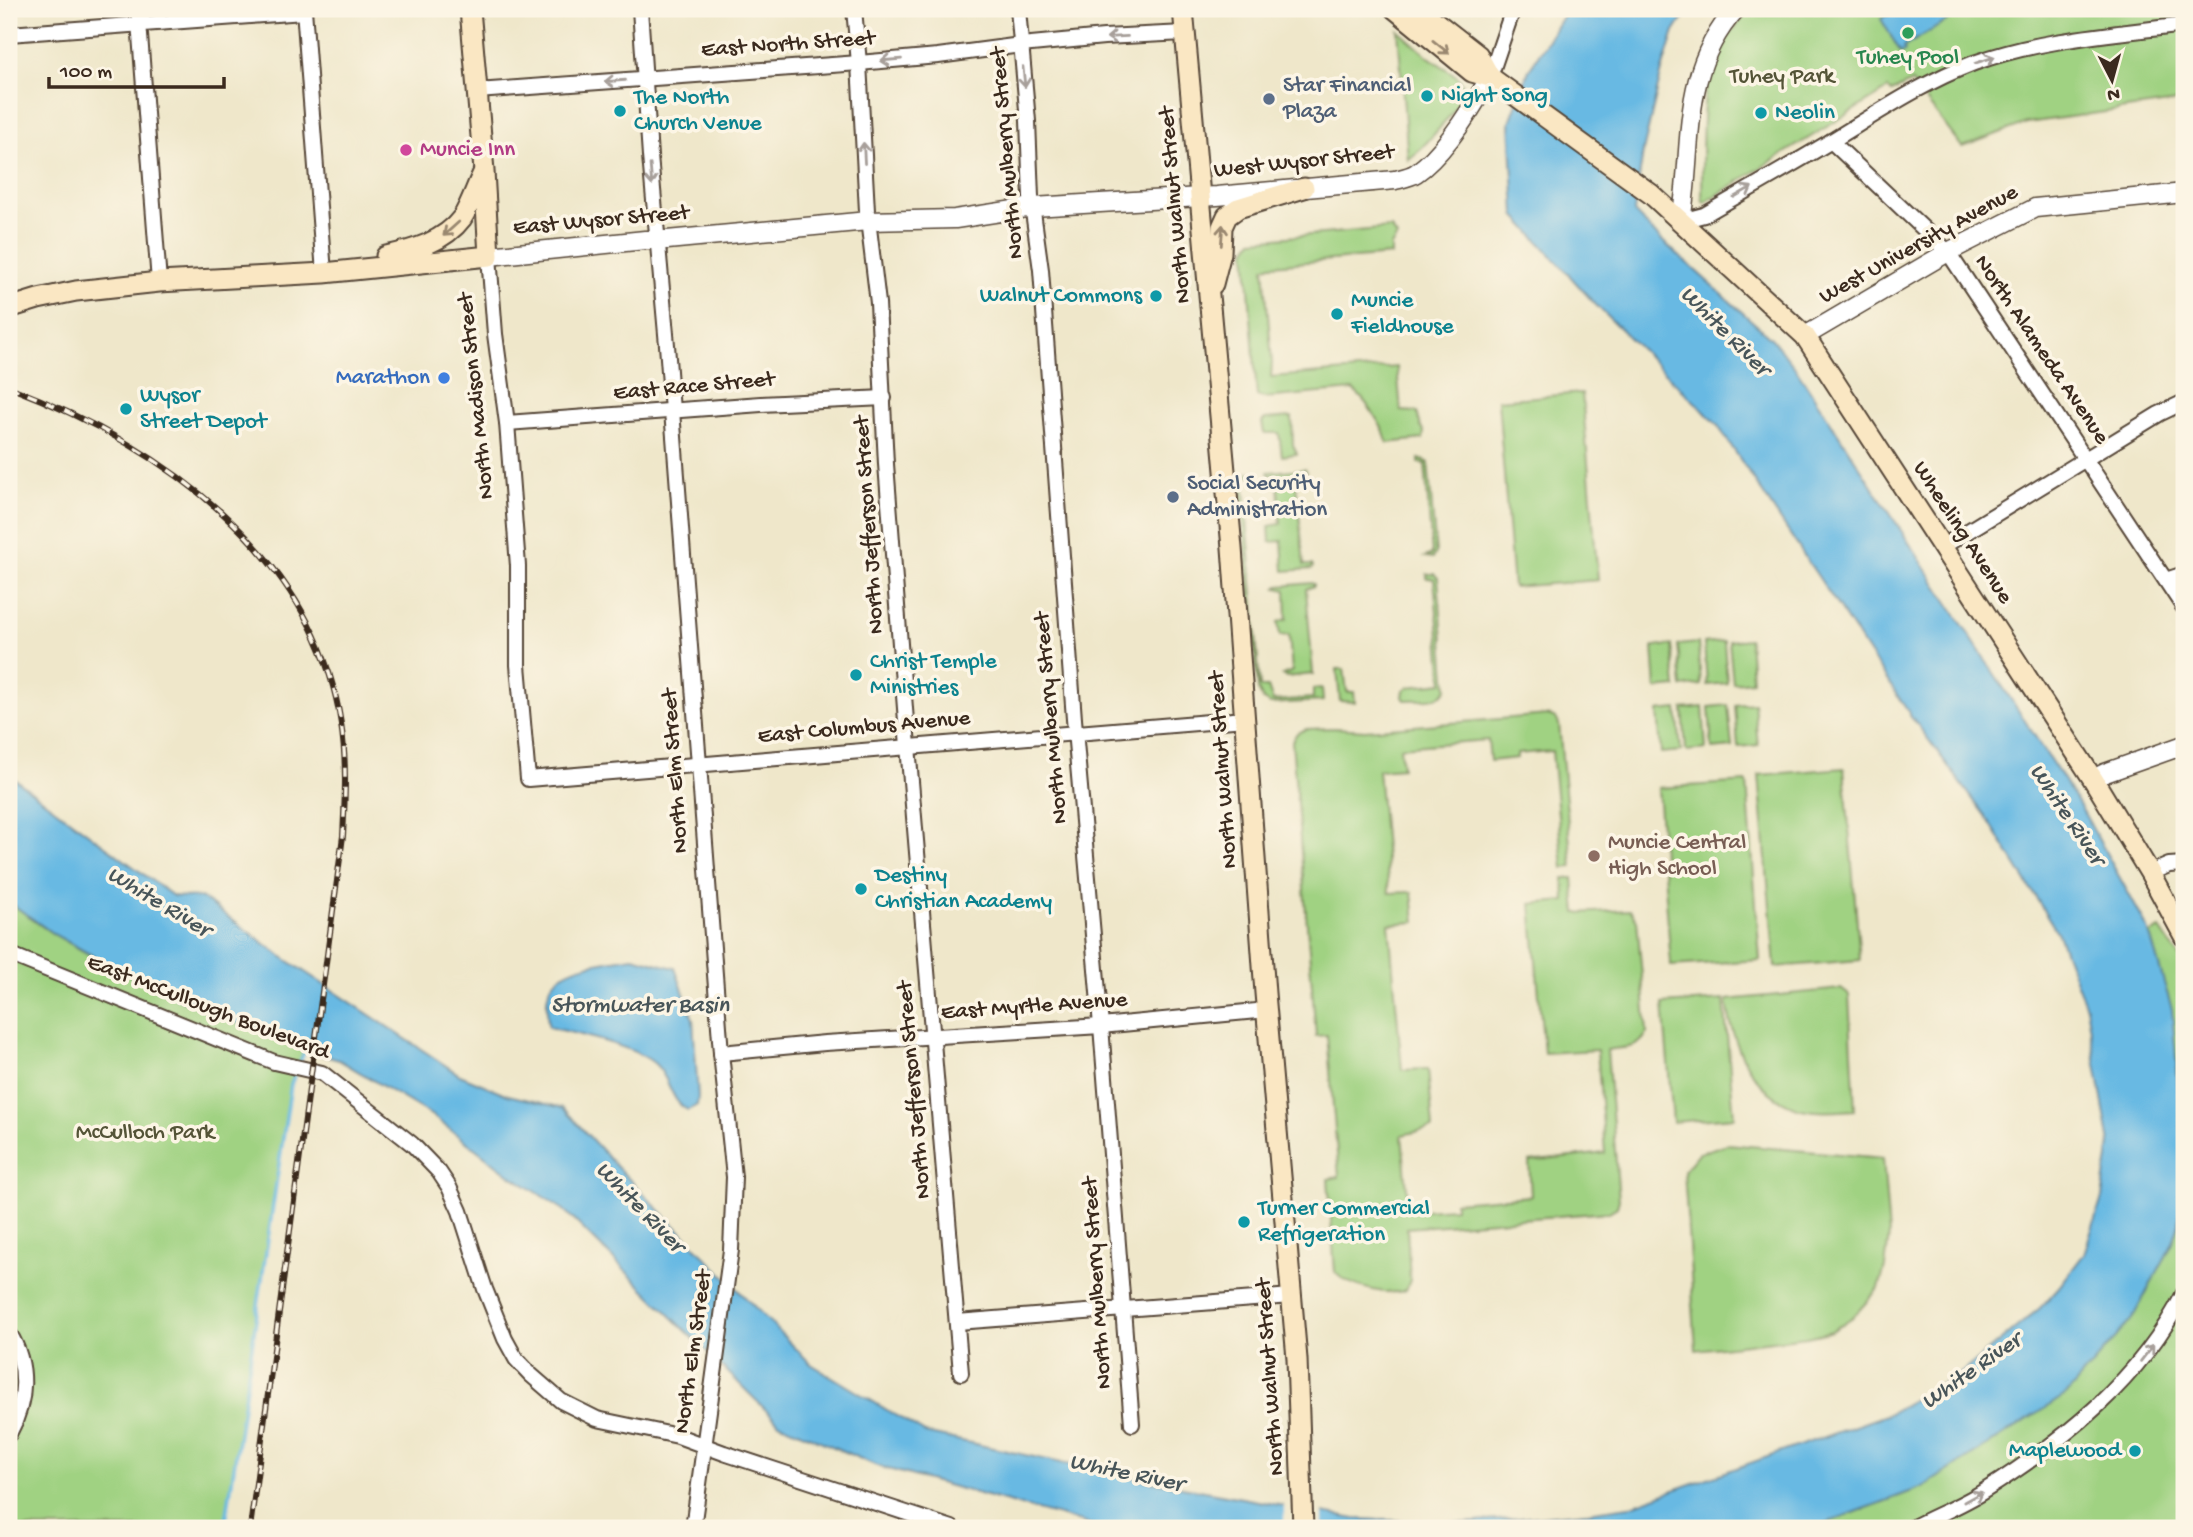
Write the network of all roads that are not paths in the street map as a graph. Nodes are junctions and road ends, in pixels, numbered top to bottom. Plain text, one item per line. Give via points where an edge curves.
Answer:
1 (138, 9) edge
2 (470, 9) edge
3 (640, 9) edge
4 (854, 9) edge
5 (1018, 9) edge
6 (1183, 9) edge
7 (1395, 9) edge
8 (1419, 9) edge
9 (1513, 9) edge
10 (1736, 9) edge
11 (304, 10) edge
12 (139, 25) junction
13 (2184, 25) edge
14 (1185, 33) junction
15 (9, 34) edge
16 (1021, 45) junction
17 (859, 63) junction
18 (1490, 77) junction
19 (646, 79) junction
20 (477, 91) junction
21 (1831, 141) junction
22 (484, 171) junction
23 (1304, 188) junction
24 (2184, 193) edge
25 (1200, 197) junction
26 (1032, 207) junction
27 (868, 221) junction
28 (1681, 221) junction
29 (657, 240) junction
30 (1948, 252) junction
31 (489, 256) junction
32 (348, 270) junction
33 (324, 273) junction
34 (159, 282) junction
35 (1209, 302) junction
36 (9, 308) edge
37 (1805, 336) junction
38 (884, 398) junction
39 (2184, 402) edge
40 (671, 411) junction
41 (507, 423) junction
42 (2086, 459) junction
43 (1942, 547) junction
44 (2184, 574) edge
45 (2166, 580) junction
46 (2184, 608) edge
47 (1245, 719) junction
48 (1075, 734) junction
49 (2184, 745) edge
50 (909, 747) junction
51 (698, 764) junction
52 (528, 779) joint
53 (2093, 779) junction
54 (2184, 864) edge
55 (2150, 873) junction
56 (2184, 936) edge
57 (9, 954) edge
58 (1267, 1010) junction
59 (1101, 1026) junction
60 (933, 1037) junction
61 (721, 1053) junction
62 (2184, 1293) edge
63 (1292, 1296) junction
64 (1122, 1309) junction
65 (957, 1322) junction
66 (9, 1333) edge
67 (961, 1373) dead end
68 (1132, 1424) dead end
69 (9, 1434) edge
70 (704, 1445) junction
71 (906, 1522) edge
72 (693, 1528) edge
73 (952, 1528) edge
74 (1303, 1528) edge
75 (1912, 1528) edge

1 - 12 street
2 - 20 main road, North Madison Street
3 - 19 street, North Elm Street
4 - 17 street, North Jefferson Street
5 - 16 street, North Mulberry Street
6 - 14 main road, North Walnut Street
7 -> 18 main road via 1472,72
8 - 18 main road via 1478,55
9 - 18 street
10 - 28 street via 1707,51 1696,81
11 - 12 street
11 - 33 street
12 - 15 street
12 - 34 street
21 -> 13 street via 1896,100 1983,60 2032,47
14 -> 16 street, East North Street
14 - 25 main road, North Walnut Street
16 -> 17 street, East North Street
16 -> 26 street, North Mulberry Street
17 - 19 street, East North Street
27 -> 17 street, North Jefferson Street
18 - 23 street, West Wysor Street via 1476,104 1415,173 1395,180
18 - 28 main road, Wheeling Avenue
19 -> 20 street, East North Street
19 -> 29 street, North Elm Street
20 - 22 main road, North Madison Street
28 -> 21 street via 1704,215
21 - 30 street, North Alameda Avenue
22 - 31 main road, North Madison Street
22 -> 32 main road via 463,216 436,241
23 - 25 street, West Wysor Street
35 -> 23 main road via 1227,216 1238,208
24 - 30 street, West University Avenue via 2035,208
25 - 26 street, East Wysor Street
25 - 35 main road, North Walnut Street
26 - 27 street, East Wysor Street via 955,219
26 - 48 street, North Mulberry Street via 1041,270
27 - 29 street, East Wysor Street
27 - 38 street, North Jefferson Street
28 - 37 main road, Wheeling Avenue
29 - 31 street, East Wysor Street
29 - 40 street, North Elm Street
30 - 37 street, West University Avenue
30 - 42 street, North Alameda Avenue
31 - 32 main road, East Wysor Street
31 - 41 street, North Madison Street
32 - 33 main road, East Wysor Street
33 - 34 main road, East Wysor Street
34 - 36 main road, East Wysor Street via 76,291
35 - 47 main road, North Walnut Street
37 - 43 main road, Wheeling Avenue
38 - 40 street, East Race Street
38 - 50 street, North Jefferson Street
39 - 42 street
40 - 41 street, East Race Street
40 - 51 street, North Elm Street
41 - 52 street, North Madison Street
42 - 43 street
42 - 45 street, North Alameda Avenue
43 - 53 main road, Wheeling Avenue
44 - 45 street
45 - 46 street, North Alameda Avenue
47 - 48 street, East Columbus Avenue
47 - 58 main road, North Walnut Street
48 - 50 street, East Columbus Avenue
48 - 59 street, North Mulberry Street
49 - 53 street
50 - 51 street, East Columbus Avenue
50 - 60 street, North Jefferson Street
51 - 52 street, East Columbus Avenue
51 - 61 street, North Elm Street
53 - 55 main road, Wheeling Avenue
54 - 55 street
55 - 56 main road, Wheeling Avenue
57 - 70 street, East McCullough Boulevard via 274,1062 323,1073 412,1144 439,1172 460,1211 505,1339 531,1375 561,1401 597,1419
58 - 59 street, East Myrtle Avenue
58 - 63 main road, North Walnut Street
59 - 60 street, East Myrtle Avenue
59 - 64 street, North Mulberry Street
60 - 61 street, East Myrtle Avenue
60 - 65 street, North Jefferson Street
61 - 70 street, North Elm Street via 734,1177 731,1250
75 -> 62 street via 1983,1492 2079,1424 2129,1375
63 - 64 street
63 - 74 main road, North Walnut Street
64 - 65 street
64 - 68 street, North Mulberry Street
65 - 67 street, North Jefferson Street
66 - 69 street via 20,1356 24,1385
70 - 71 street, East McCullough Boulevard
70 - 72 street, North Elm Street
71 - 73 street, East McCullough Boulevard

